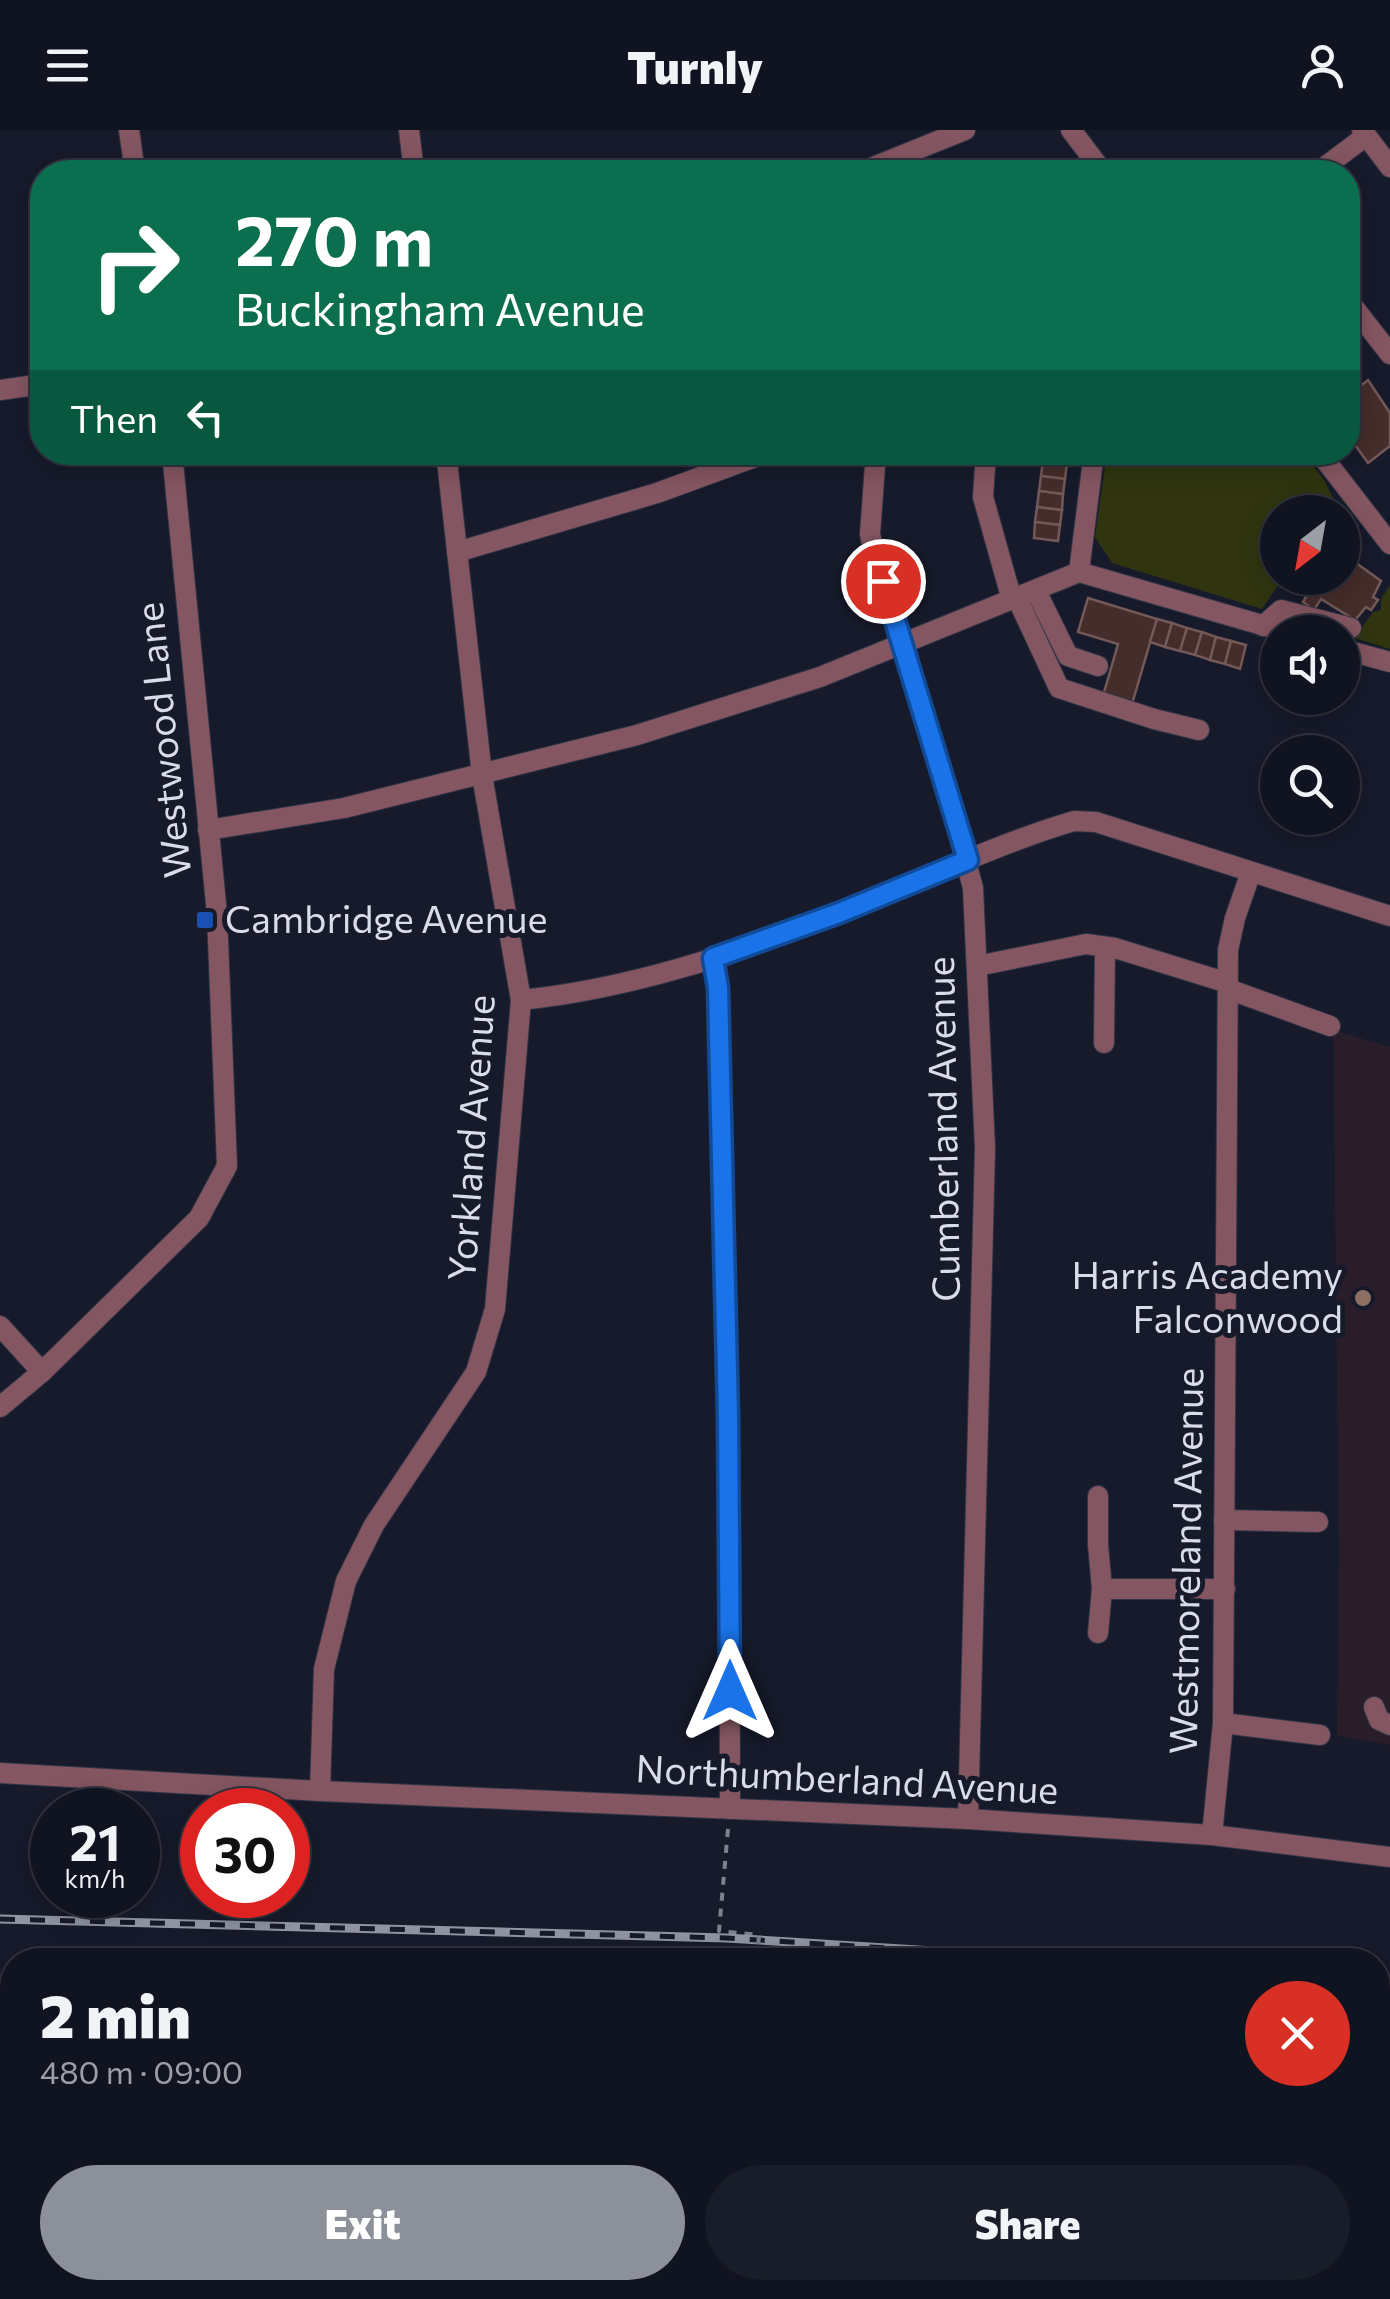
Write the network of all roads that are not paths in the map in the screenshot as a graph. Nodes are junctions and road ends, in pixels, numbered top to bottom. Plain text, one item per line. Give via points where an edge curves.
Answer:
1 (129, 130) edge
2 (409, 130) edge
3 (965, 130) edge
4 (1071, 130) edge
5 (1364, 133) edge
6 (133, 160) edge
7 (413, 160) edge
8 (891, 160) edge
9 (1094, 160) edge
10 (1332, 160) edge
11 (1390, 167) edge
12 (1360, 315) edge
13 (1390, 354) edge
14 (30, 386) edge
15 (0, 390) edge
16 (173, 465) edge
17 (447, 465) edge
18 (733, 465) edge
19 (875, 465) edge
20 (985, 465) edge
21 (1092, 465) edge
22 (1329, 465) edge
23 (1390, 544) edge
24 (457, 552) junction
25 (1079, 572) junction
26 (1021, 596) junction
27 (1276, 615) edge
28 (1301, 615) edge
29 (1260, 625) edge
30 (903, 644) junction
31 (1360, 653) edge
32 (1390, 662) edge
33 (1098, 666) dead end
34 (1199, 730) dead end
35 (482, 775) junction
36 (208, 830) junction
37 (968, 860) junction
38 (1251, 872) junction
39 (1390, 916) edge
40 (1104, 946) junction
41 (713, 958) junction
42 (977, 966) junction
43 (1228, 986) junction
44 (521, 1000) junction
45 (1330, 1026) dead end
46 (1104, 1043) dead end
47 (0, 1326) edge
48 (42, 1372) junction
49 (0, 1407) edge
50 (1098, 1496) dead end
51 (1224, 1520) junction
52 (1318, 1522) dead end
53 (1102, 1589) junction
54 (1225, 1589) junction
55 (1098, 1633) dead end
56 (1374, 1707) dead end
57 (1224, 1723) junction
58 (1390, 1726) edge
59 (1320, 1735) dead end
60 (0, 1773) edge
61 (320, 1791) junction
62 (730, 1809) junction
63 (968, 1819) junction
64 (1212, 1835) junction
65 (1390, 1857) edge

1 - 6 street
2 - 7 street
3 - 8 street
4 - 9 street
5 - 10 street
5 - 11 street
12 - 13 street
14 - 15 street
16 - 36 street, Westwood Lane
17 - 24 street, Yorkland Avenue
18 - 24 street
19 - 30 street, Cumberland Avenue via 870,534
20 - 26 street via 984,497
21 - 25 street
22 - 23 street
24 - 35 street, Yorkland Avenue
25 - 26 street
25 - 29 street
26 - 30 street
26 - 33 street via 1068,656
26 - 34 street via 1054,681 1065,692
27 - 28 street
30 - 35 street via 754,700
30 - 37 street, Cumberland Avenue
31 - 32 street
35 - 36 street via 344,808
35 - 44 street, Yorkland Avenue
36 - 48 street, Westwood Lane via 227,1166 200,1218
37 - 38 street via 1085,820
37 - 41 street
37 - 42 street, Cumberland Avenue
38 - 39 street
38 - 43 street, Westmoreland Avenue via 1230,936
40 - 42 street
40 - 43 street
40 - 46 street
41 - 44 street via 580,994
41 - 62 street via 728,1415
42 - 63 street, Cumberland Avenue via 985,1148
43 - 45 street
43 - 51 street, Westmoreland Avenue
44 - 61 street, Yorkland Avenue via 495,1309 470,1383 374,1524 346,1581 324,1669
47 - 48 street
48 - 49 street, Westwood Lane
50 - 53 street
51 - 52 street
51 - 54 street, Westmoreland Avenue
53 - 54 street
53 - 55 street
54 - 57 street, Westmoreland Avenue
56 - 58 street
57 - 59 street
57 - 64 street, Westmoreland Avenue
60 - 61 street, Northumberland Avenue
61 - 62 street, Northumberland Avenue
62 - 63 street, Northumberland Avenue
63 - 64 street, Northumberland Avenue
64 - 65 street, Northumberland Avenue

